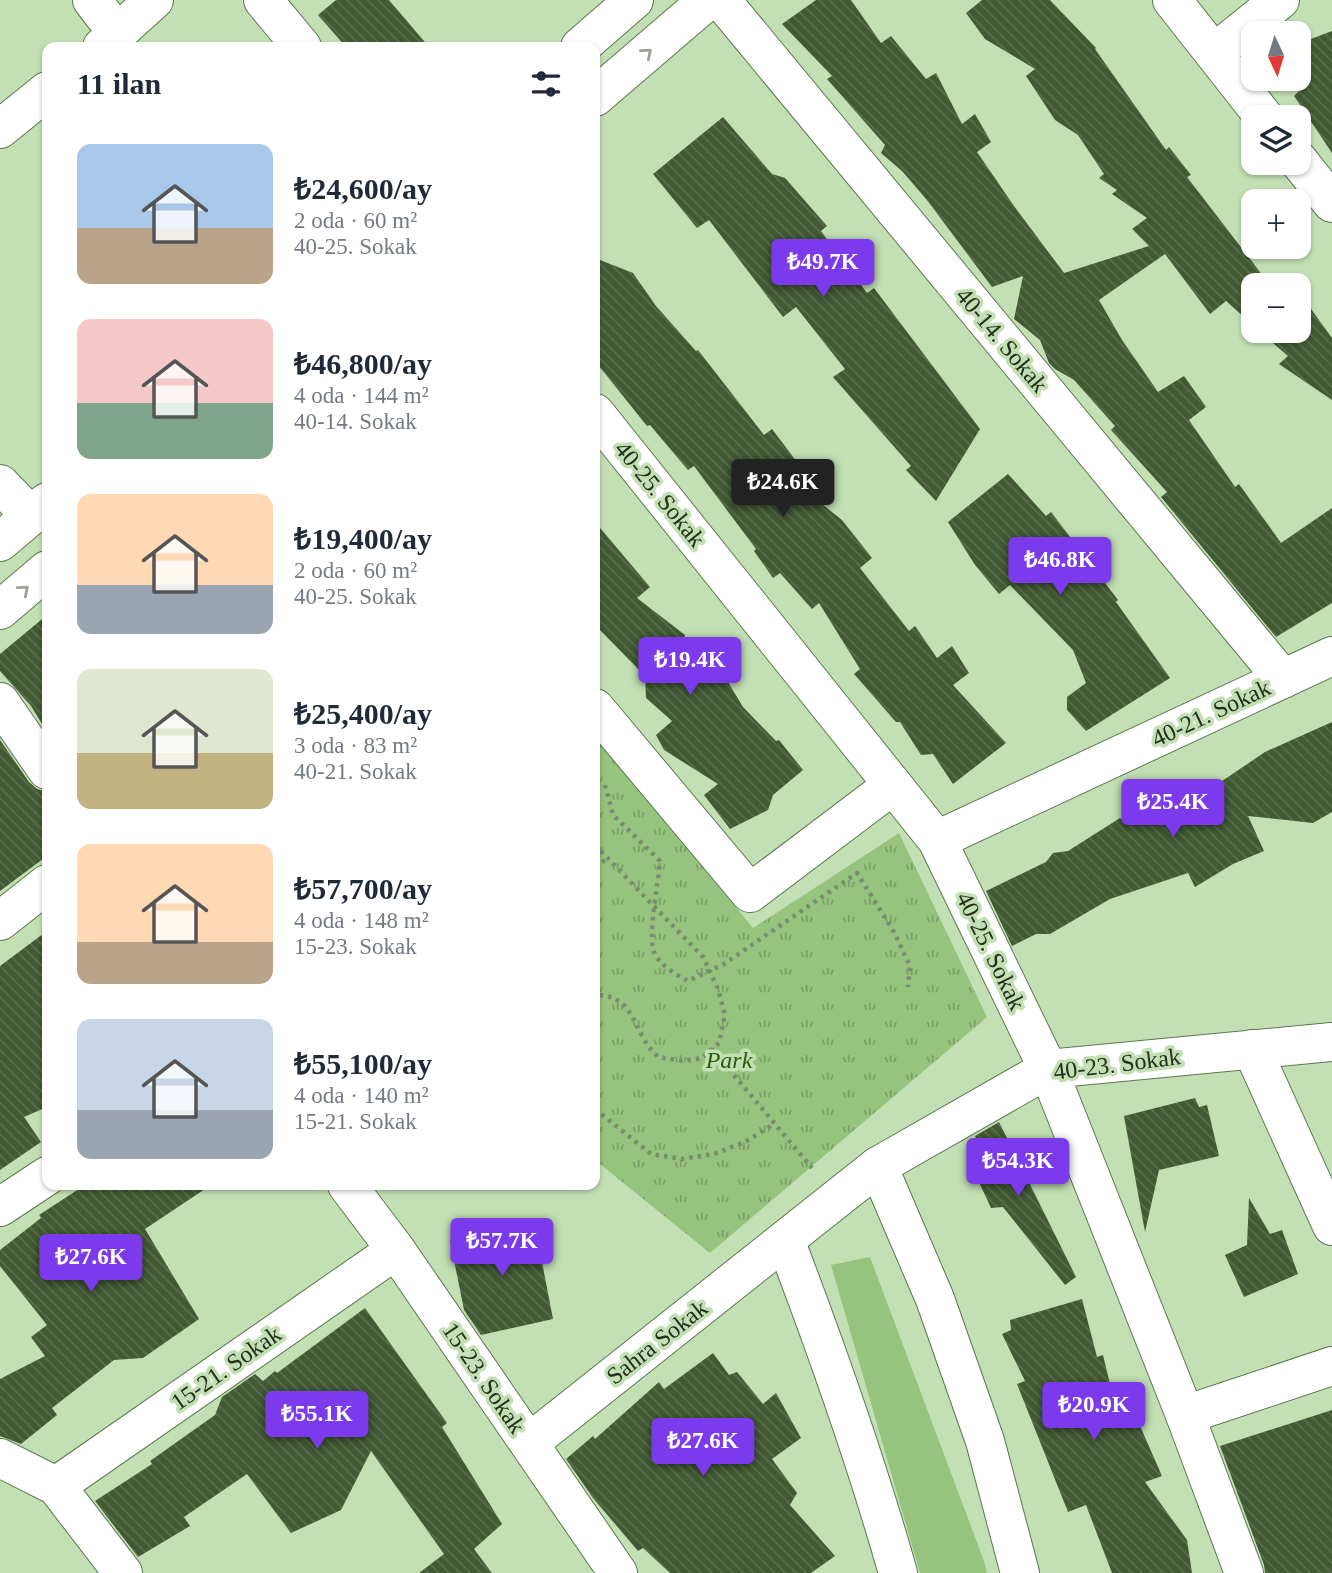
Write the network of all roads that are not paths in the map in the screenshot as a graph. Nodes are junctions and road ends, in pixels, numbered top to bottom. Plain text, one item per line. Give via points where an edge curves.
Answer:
1 (92, 0) edge
2 (154, 0) edge
3 (263, 0) edge
4 (634, 0) edge
5 (708, 0) edge
6 (721, 0) edge
7 (1172, 0) edge
8 (1280, 0) edge
9 (110, 41) edge
10 (298, 42) edge
11 (586, 42) edge
12 (1214, 53) junction
13 (600, 93) edge
14 (42, 95) edge
15 (1255, 105) edge
16 (0, 129) edge
17 (1310, 175) edge
18 (1332, 203) edge
19 (600, 419) edge
20 (0, 484) edge
21 (39, 509) edge
22 (0, 542) edge
23 (42, 574) edge
24 (0, 610) edge
25 (1332, 656) edge
26 (1283, 679) junction
27 (0, 702) edge
28 (600, 714) edge
29 (42, 763) edge
30 (893, 785) junction
31 (937, 840) junction
32 (42, 888) edge
33 (0, 921) edge
34 (1332, 1042) edge
35 (1252, 1049) junction
36 (1048, 1069) junction
37 (878, 1166) junction
38 (42, 1179) edge
39 (351, 1190) edge
40 (0, 1207) edge
41 (1332, 1226) edge
42 (785, 1240) junction
43 (397, 1250) junction
44 (1332, 1366) edge
45 (1185, 1415) junction
46 (529, 1443) junction
47 (0, 1458) edge
48 (56, 1486) junction
49 (608, 1569) edge
50 (123, 1573) edge
51 (898, 1573) edge
52 (1020, 1573) edge
53 (1244, 1573) edge

1 - 9 street
2 - 9 street
3 - 10 street
4 - 11 street
13 -> 5 street
6 - 26 street, 40-14. Sokak
7 - 12 street
8 - 12 street
12 - 15 street
14 - 16 street
17 - 18 street
19 - 30 street, 40-25. Sokak
20 - 21 street
21 - 22 street
24 -> 23 street
25 - 26 street, 40-21. Sokak
26 - 31 street, 40-21. Sokak
27 - 29 street
28 - 30 street via 750,893
30 - 31 street, 40-25. Sokak
31 - 36 street, 40-25. Sokak
32 - 33 street
34 - 35 street, 40-23. Sokak
35 - 36 street, 40-23. Sokak
35 - 41 street
36 - 37 street, 40-23. Sokak
36 - 45 street, 40-25. Sokak
37 - 42 street, 40-23. Sokak
37 - 52 street via 935,1299 985,1441
38 - 40 street
39 - 43 street, 15-23. Sokak
42 - 46 street, Sahra Sokak
42 - 51 street via 831,1359
43 - 46 street, 15-23. Sokak
43 - 48 street, 15-21. Sokak
44 - 45 street
45 - 53 street, 40-25. Sokak
46 - 49 street, 15-23. Sokak
47 - 48 street
48 - 50 street

